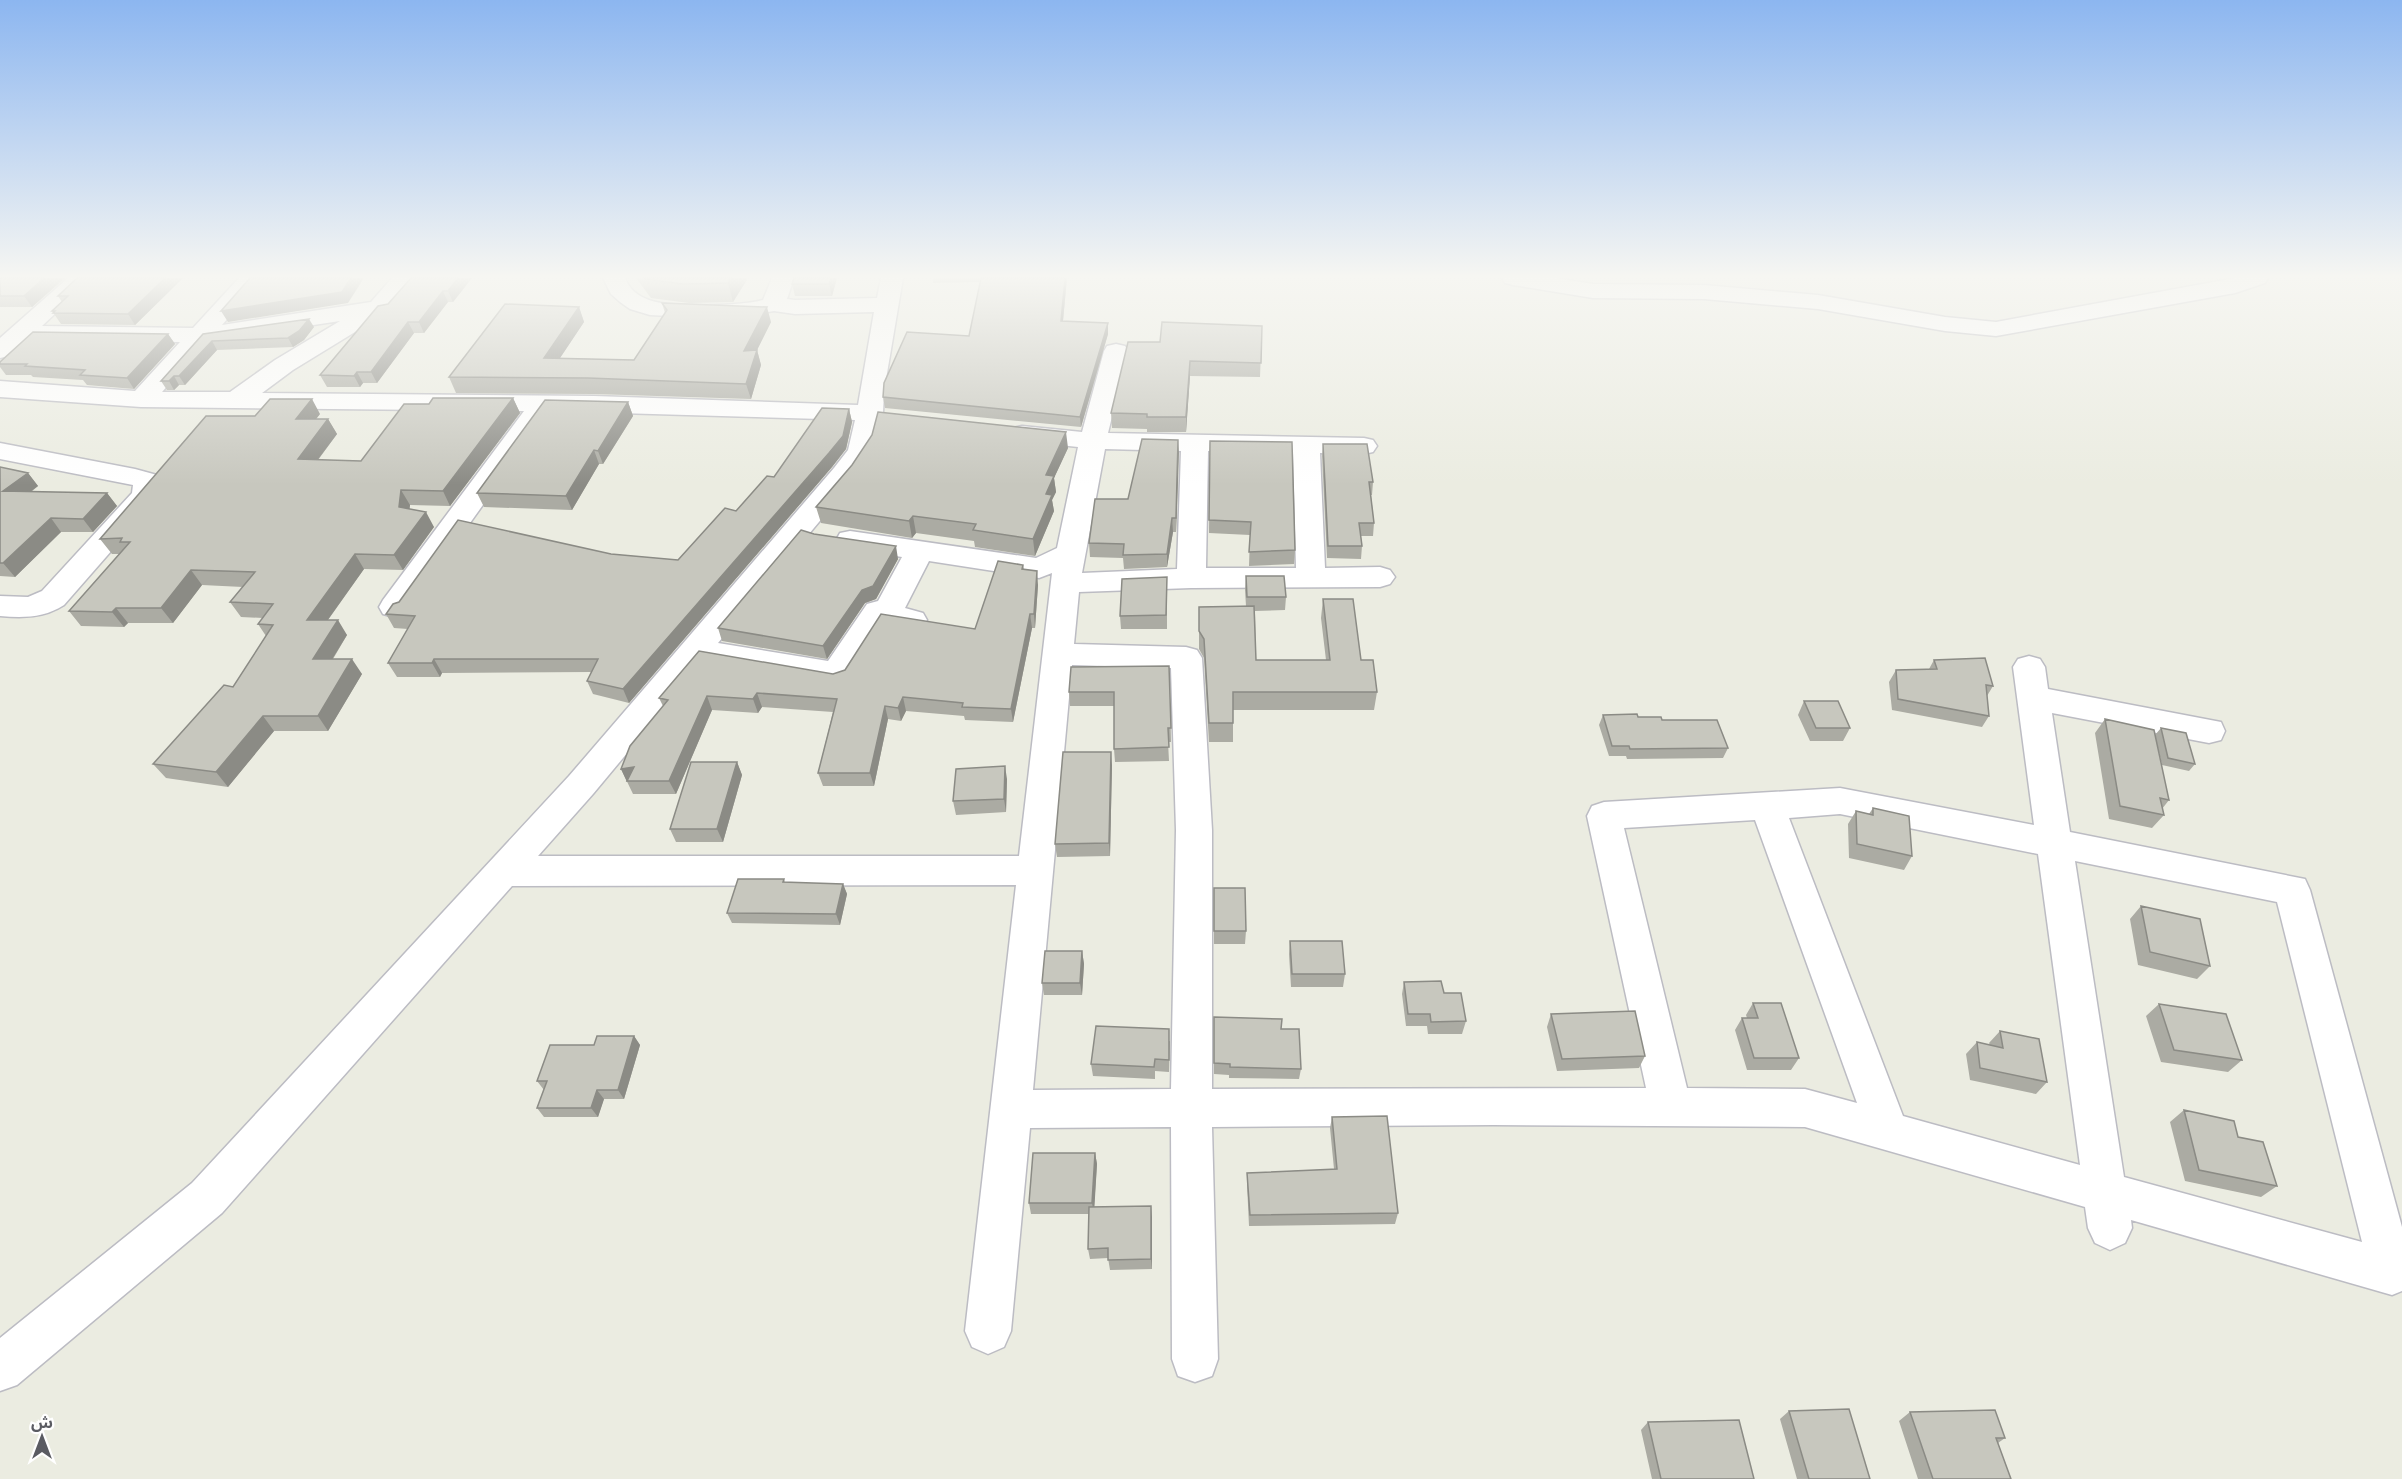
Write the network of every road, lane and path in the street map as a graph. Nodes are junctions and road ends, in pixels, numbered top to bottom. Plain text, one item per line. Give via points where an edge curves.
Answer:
1 (191, 347) edge
2 (314, 347) edge
3 (886, 347) edge
4 (1116, 351) dead end
5 (0, 389) edge
6 (141, 399) junction
7 (236, 400) junction
8 (542, 404) junction
9 (882, 417) junction
10 (1000, 432) edge
11 (1093, 441) junction
12 (1195, 443) junction
13 (1306, 446) junction
14 (1364, 446) edge
15 (0, 451) edge
16 (800, 526) junction
17 (920, 550) junction
18 (1067, 568) junction
19 (1311, 577) junction
20 (1380, 577) dead end
21 (1191, 578) junction
22 (0, 606) edge
23 (394, 607) edge
24 (695, 650) junction
25 (1057, 654) junction
26 (2209, 731) dead end
27 (1767, 805) junction
28 (2054, 843) junction
29 (1035, 870) junction
30 (503, 871) junction
31 (1191, 1107) junction
32 (1671, 1107) junction
33 (1011, 1108) junction
34 (1888, 1131) junction
35 (2107, 1210) junction
36 (988, 1331) dead end
37 (1195, 1359) dead end
38 (0, 1368) edge

1 - 6 street
2 - 7 street
3 - 9 street
4 - 11 street
5 - 6 street
6 - 7 street
7 - 8 street
8 - 9 street
8 - 23 street
9 - 16 street via 861,450
10 - 11 street
11 - 12 street
11 - 18 street
12 - 13 street
12 - 21 street
13 - 14 street
13 - 19 street
15 - 22 street via 135,477 147,481 148,489 54,598 29,609
16 - 17 street via 818,536
16 - 24 street
17 - 18 street via 1040,568
17 - 24 street via 899,617 878,611 836,674
18 - 21 street
18 - 25 street
19 - 20 street
19 - 21 street
24 - 30 street
25 - 29 street
25 - 31 street via 1186,658 1194,830
26 - 28 street via 2031,682
27 - 28 street via 1840,801
27 - 32 street via 1604,816
27 - 34 street
28 - 35 street
28 - 35 street via 2292,890 2392,1273
29 - 30 street
29 - 33 street
30 - 38 street via 207,1198
31 - 32 street
31 - 33 street
31 - 37 street
32 - 34 street via 1805,1108
33 - 36 street
34 - 35 street

